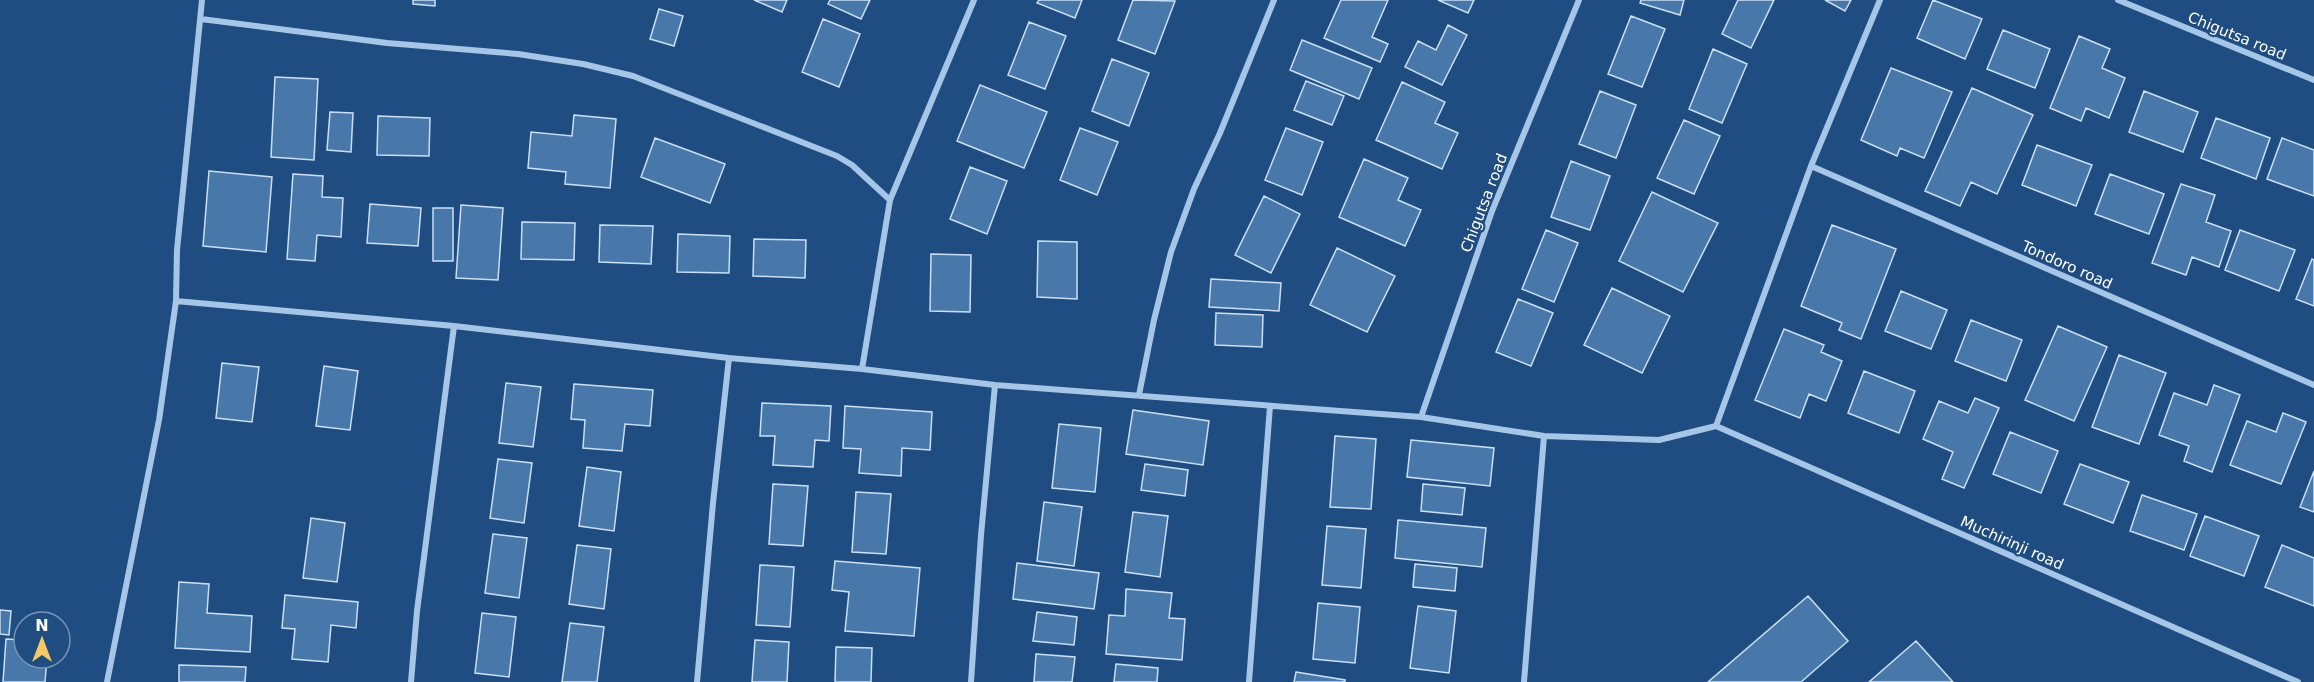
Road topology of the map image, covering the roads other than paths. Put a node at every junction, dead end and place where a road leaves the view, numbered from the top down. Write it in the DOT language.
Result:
graph roads {
  1 [pos="202,0"];
  2 [pos="974,0"];
  3 [pos="1274,0"];
  4 [pos="1579,0"];
  5 [pos="1880,0"];
  6 [pos="2118,0"];
  7 [pos="201,19"];
  8 [pos="2314,80"];
  9 [pos="1811,166"];
  10 [pos="890,200"];
  11 [pos="176,301"];
  12 [pos="454,326"];
  13 [pos="729,358"];
  14 [pos="862,369"];
  15 [pos="995,385"];
  16 [pos="2314,386"];
  17 [pos="1139,395"];
  18 [pos="1270,406"];
  19 [pos="1421,417"];
  20 [pos="1716,426"];
  21 [pos="1544,436"];
  22 [pos="107,682"];
  23 [pos="411,682"];
  24 [pos="697,682"];
  25 [pos="971,682"];
  26 [pos="1249,682"];
  27 [pos="1524,682"];
  28 [pos="2298,682"];
  1 -- 7 [label="street"];
  2 -- 10 [label="street"];
  3 -- 17 [label="street"];
  4 -- 19 [label="street, Chigutsa road"];
  5 -- 9 [label="street"];
  6 -- 8 [label="street, Chigutsa road"];
  7 -- 10 [label="street"];
  7 -- 11 [label="street"];
  9 -- 16 [label="street, Tondoro road"];
  9 -- 20 [label="street"];
  10 -- 14 [label="street"];
  11 -- 12 [label="street"];
  11 -- 22 [label="street"];
  12 -- 13 [label="street"];
  12 -- 23 [label="street"];
  13 -- 14 [label="street"];
  13 -- 24 [label="street"];
  14 -- 15 [label="street"];
  15 -- 17 [label="street"];
  15 -- 25 [label="street"];
  17 -- 18 [label="street"];
  18 -- 19 [label="street"];
  18 -- 26 [label="street"];
  19 -- 21 [label="street"];
  20 -- 21 [label="street"];
  20 -- 28 [label="street, Muchirinji road"];
  21 -- 27 [label="street"];
}
